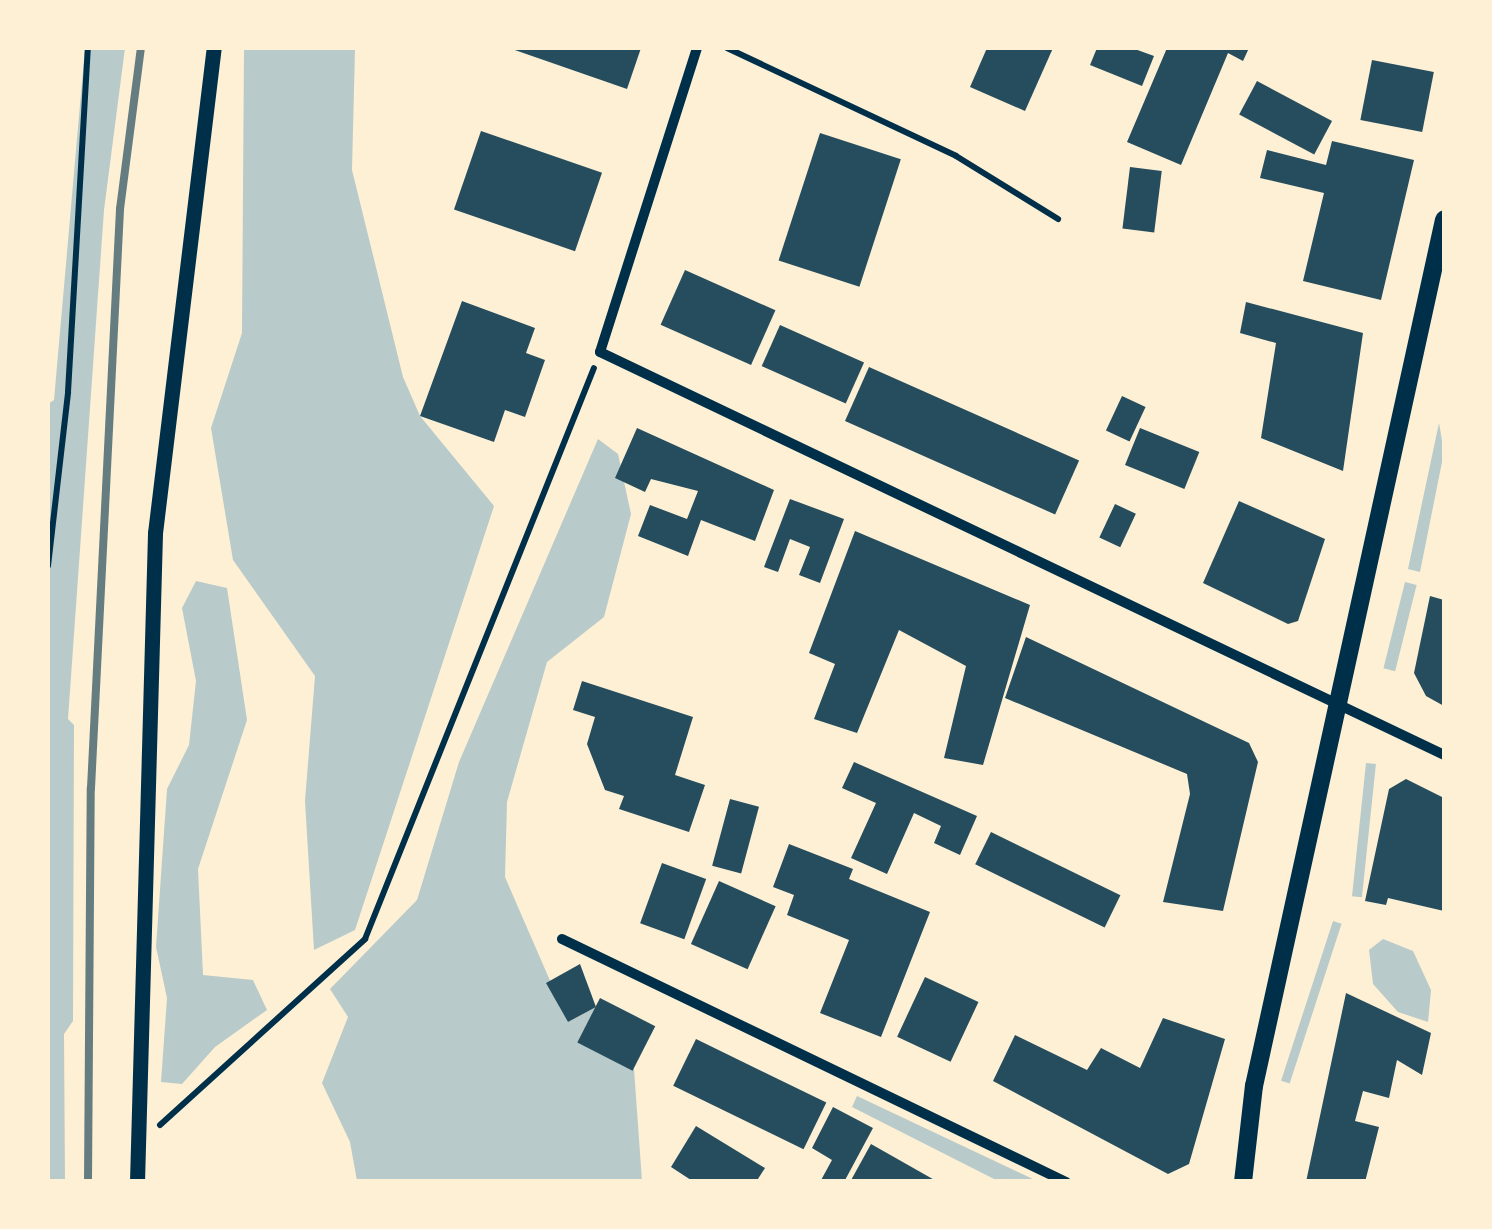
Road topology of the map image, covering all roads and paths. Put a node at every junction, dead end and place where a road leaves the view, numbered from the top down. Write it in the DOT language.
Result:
graph roads {
  1 [pos="88,48"];
  2 [pos="214,48"];
  3 [pos="697,48"];
  4 [pos="727,48"];
  5 [pos="1058,219"];
  6 [pos="1444,220"];
  7 [pos="600,352"];
  8 [pos="48,566"];
  9 [pos="1339,704"];
  10 [pos="1444,755"];
  11 [pos="562,939"];
  12 [pos="137,1146"];
  13 [pos="136,1182"];
  14 [pos="1066,1182"];
  15 [pos="1244,1182"];
  1 -- 8 [label="path"];
  2 -- 12 [label="street"];
  3 -- 7 [label="street"];
  4 -- 5 [label="lane"];
  6 -- 9 [label="main road"];
  7 -- 9 [label="street"];
  7 -- 12 [label="path"];
  9 -- 10 [label="street"];
  9 -- 15 [label="main road"];
  11 -- 14 [label="street"];
  12 -- 13 [label="street"];
}
